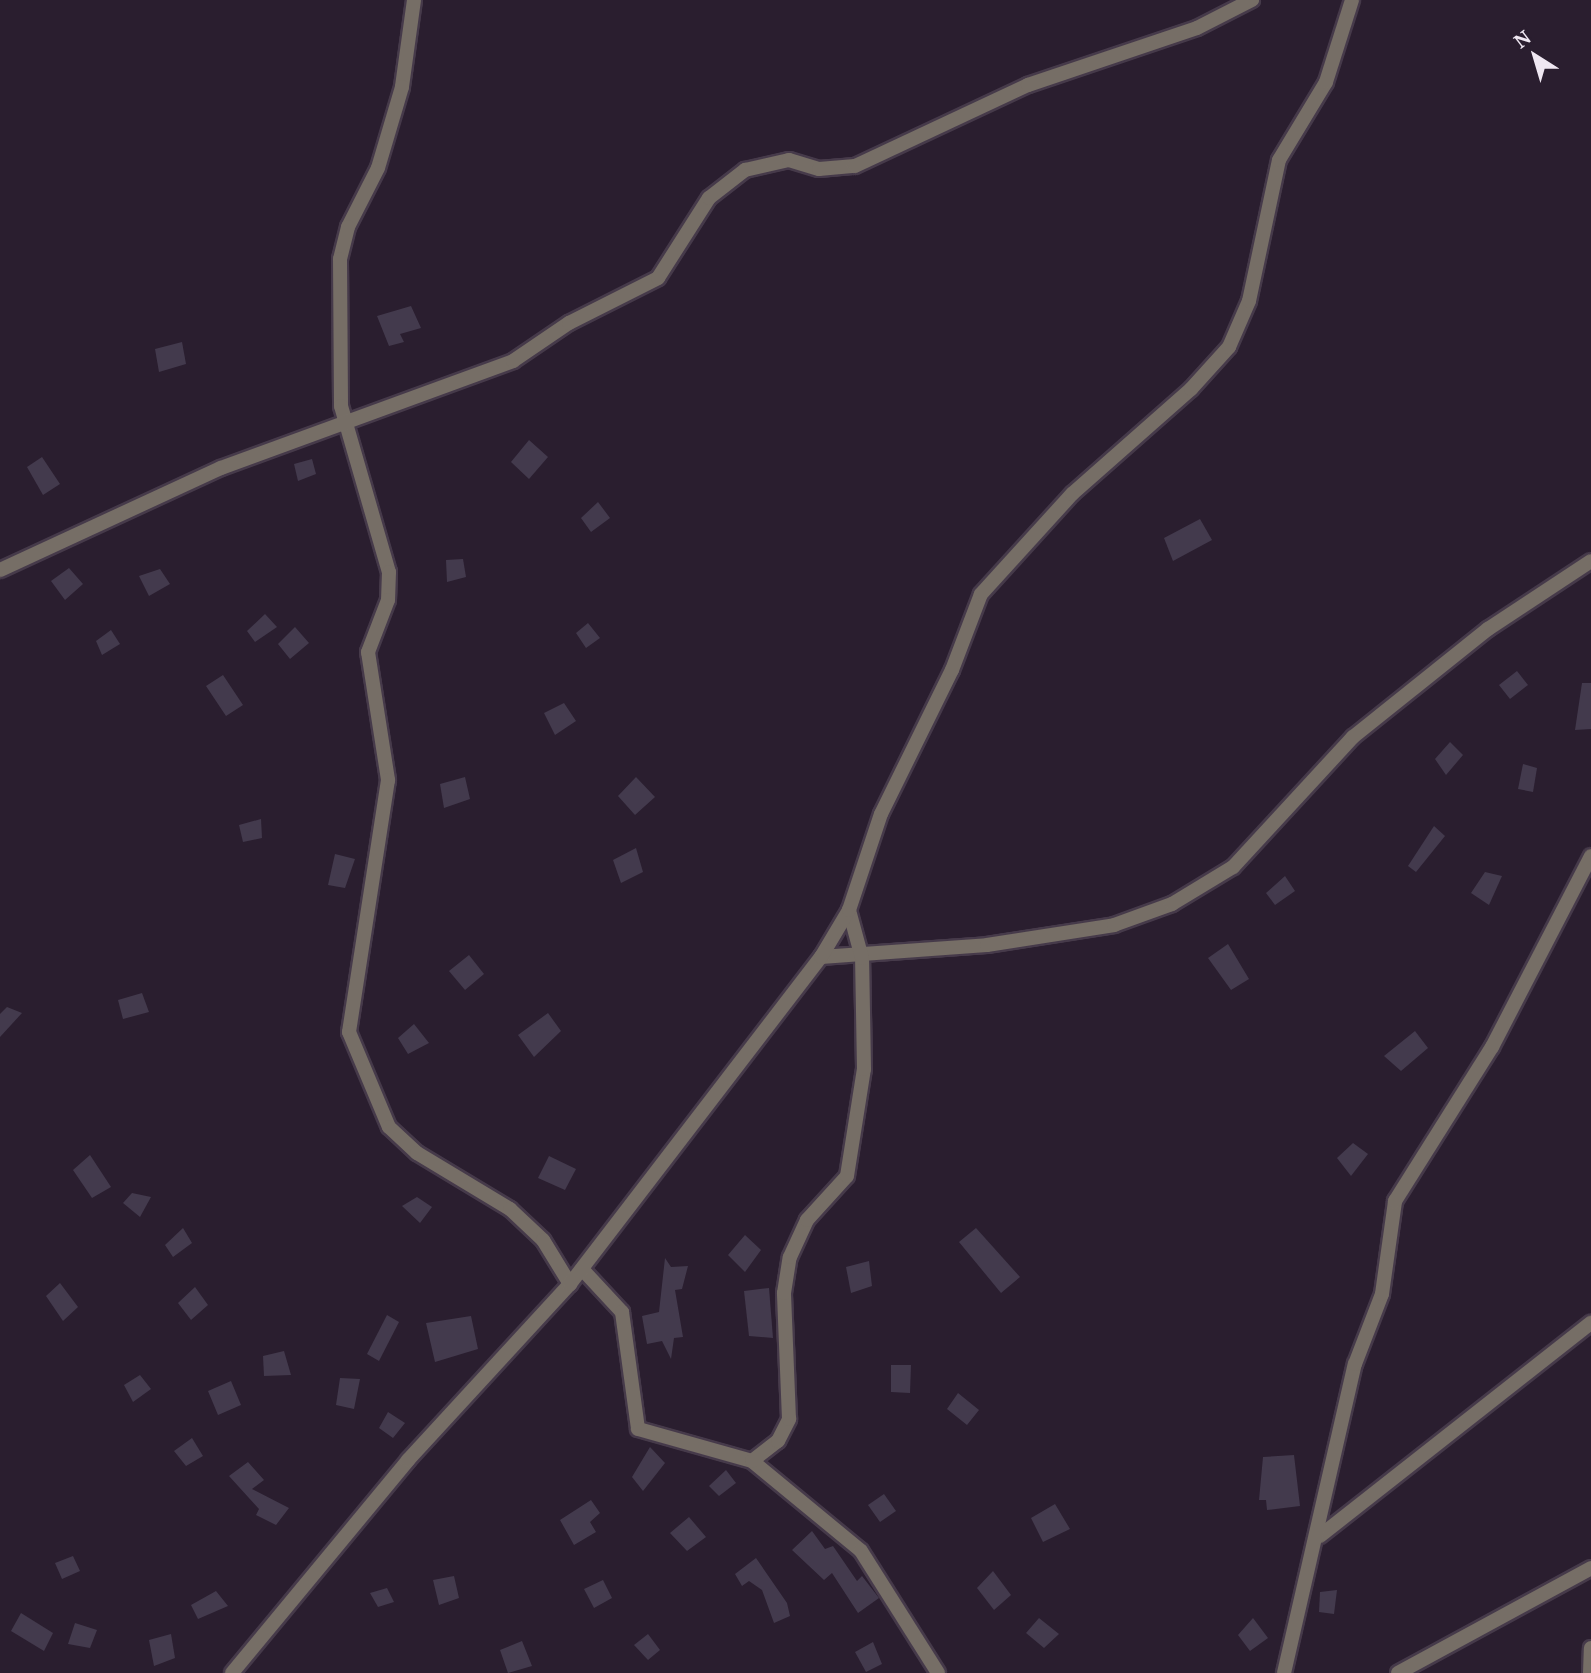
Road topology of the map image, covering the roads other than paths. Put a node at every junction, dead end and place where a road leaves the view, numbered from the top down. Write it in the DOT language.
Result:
graph roads {
  1 [pos="414,0"];
  2 [pos="1252,0"];
  3 [pos="1352,0"];
  4 [pos="345,422"];
  5 [pos="1591,561"];
  6 [pos="0,570"];
  7 [pos="1591,856"];
  8 [pos="849,910"];
  9 [pos="821,957"];
  10 [pos="862,958"];
  11 [pos="582,1269"];
  12 [pos="570,1284"];
  13 [pos="1591,1323"];
  14 [pos="752,1461"];
  15 [pos="1320,1536"];
  16 [pos="1591,1568"];
  17 [pos="1591,1648"];
  18 [pos="232,1673"];
  19 [pos="938,1673"];
  20 [pos="1284,1673"];
  21 [pos="1398,1673"];
  22 [pos="1590,1673"];
  1 -- 4 [label="street"];
  2 -- 4 [label="street"];
  3 -- 8 [label="street"];
  4 -- 6 [label="street"];
  4 -- 12 [label="street"];
  5 -- 10 [label="street"];
  7 -- 15 [label="street"];
  8 -- 9 [label="street"];
  8 -- 10 [label="street"];
  9 -- 10 [label="street"];
  9 -- 11 [label="street"];
  10 -- 14 [label="street"];
  11 -- 12 [label="street"];
  11 -- 14 [label="street"];
  12 -- 18 [label="street"];
  13 -- 15 [label="street"];
  14 -- 19 [label="street"];
  15 -- 20 [label="street"];
  16 -- 21 [label="street"];
  17 -- 22 [label="street"];
}
